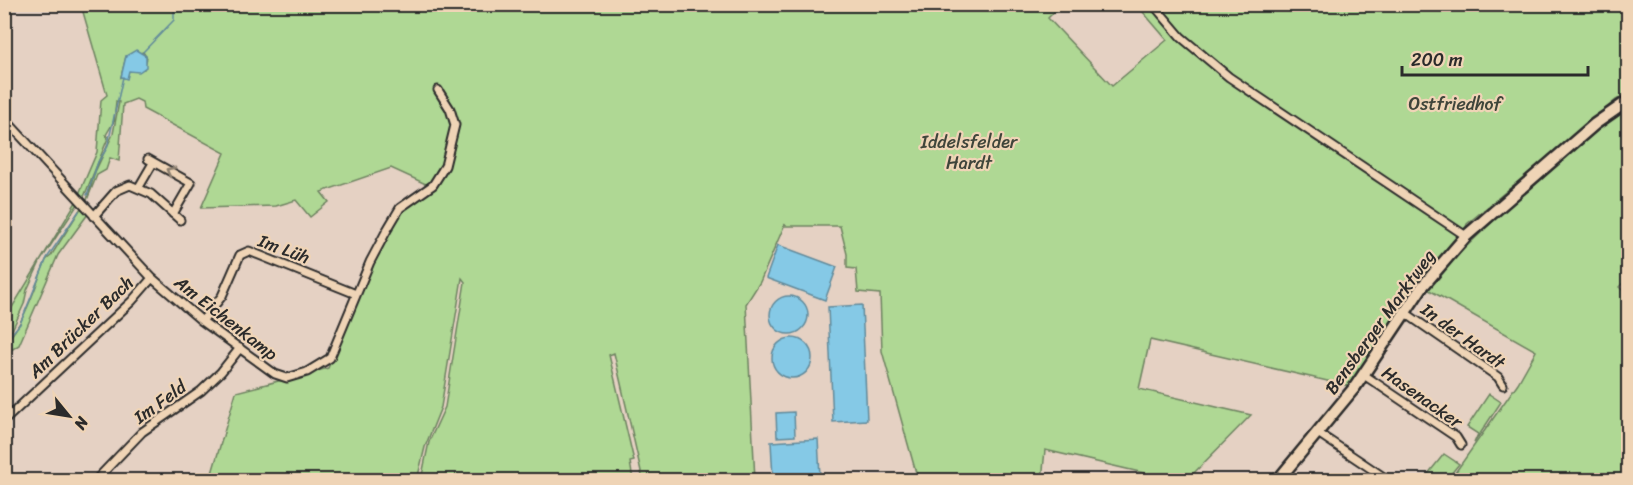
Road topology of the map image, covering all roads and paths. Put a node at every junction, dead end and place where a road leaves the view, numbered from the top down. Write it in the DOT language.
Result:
graph roads {
  1 [pos="1153,4"];
  2 [pos="438,90"];
  3 [pos="1629,101"];
  4 [pos="4,118"];
  5 [pos="140,187"];
  6 [pos="173,214"];
  7 [pos="94,216"];
  8 [pos="180,220"];
  9 [pos="1466,236"];
  10 [pos="152,278"];
  11 [pos="356,294"];
  12 [pos="1404,312"];
  13 [pos="202,321"];
  14 [pos="240,348"];
  15 [pos="1364,375"];
  16 [pos="1503,386"];
  17 [pos="4,421"];
  18 [pos="1318,433"];
  19 [pos="1461,445"];
  20 [pos="99,480"];
  21 [pos="1278,480"];
  22 [pos="1388,480"];
  1 -- 9 [label="street"];
  2 -- 11 [label="street, Am Eichenkamp"];
  3 -- 9 [label="street, Bensberger Marktweg"];
  4 -- 7 [label="street, Am Eichenkamp"];
  5 -- 6 [label="street"];
  6 -- 5 [label="street, one-way"];
  5 -- 7 [label="street"];
  6 -- 8 [label="street"];
  7 -- 10 [label="street, Am Eichenkamp"];
  9 -- 12 [label="street, Bensberger Marktweg"];
  10 -- 13 [label="street, Am Eichenkamp"];
  10 -- 17 [label="street, Am Brücker Bach"];
  11 -- 13 [label="street, Im Lüh"];
  11 -- 14 [label="street, Am Eichenkamp"];
  12 -- 15 [label="street, Bensberger Marktweg"];
  12 -- 16 [label="street, In der Hardt"];
  13 -- 14 [label="street, Am Eichenkamp"];
  14 -- 20 [label="street, Im Feld"];
  15 -- 18 [label="street, Bensberger Marktweg"];
  15 -- 19 [label="street, Hasenacker"];
  18 -- 21 [label="street, Bensberger Marktweg"];
  18 -- 22 [label="street"];
}
